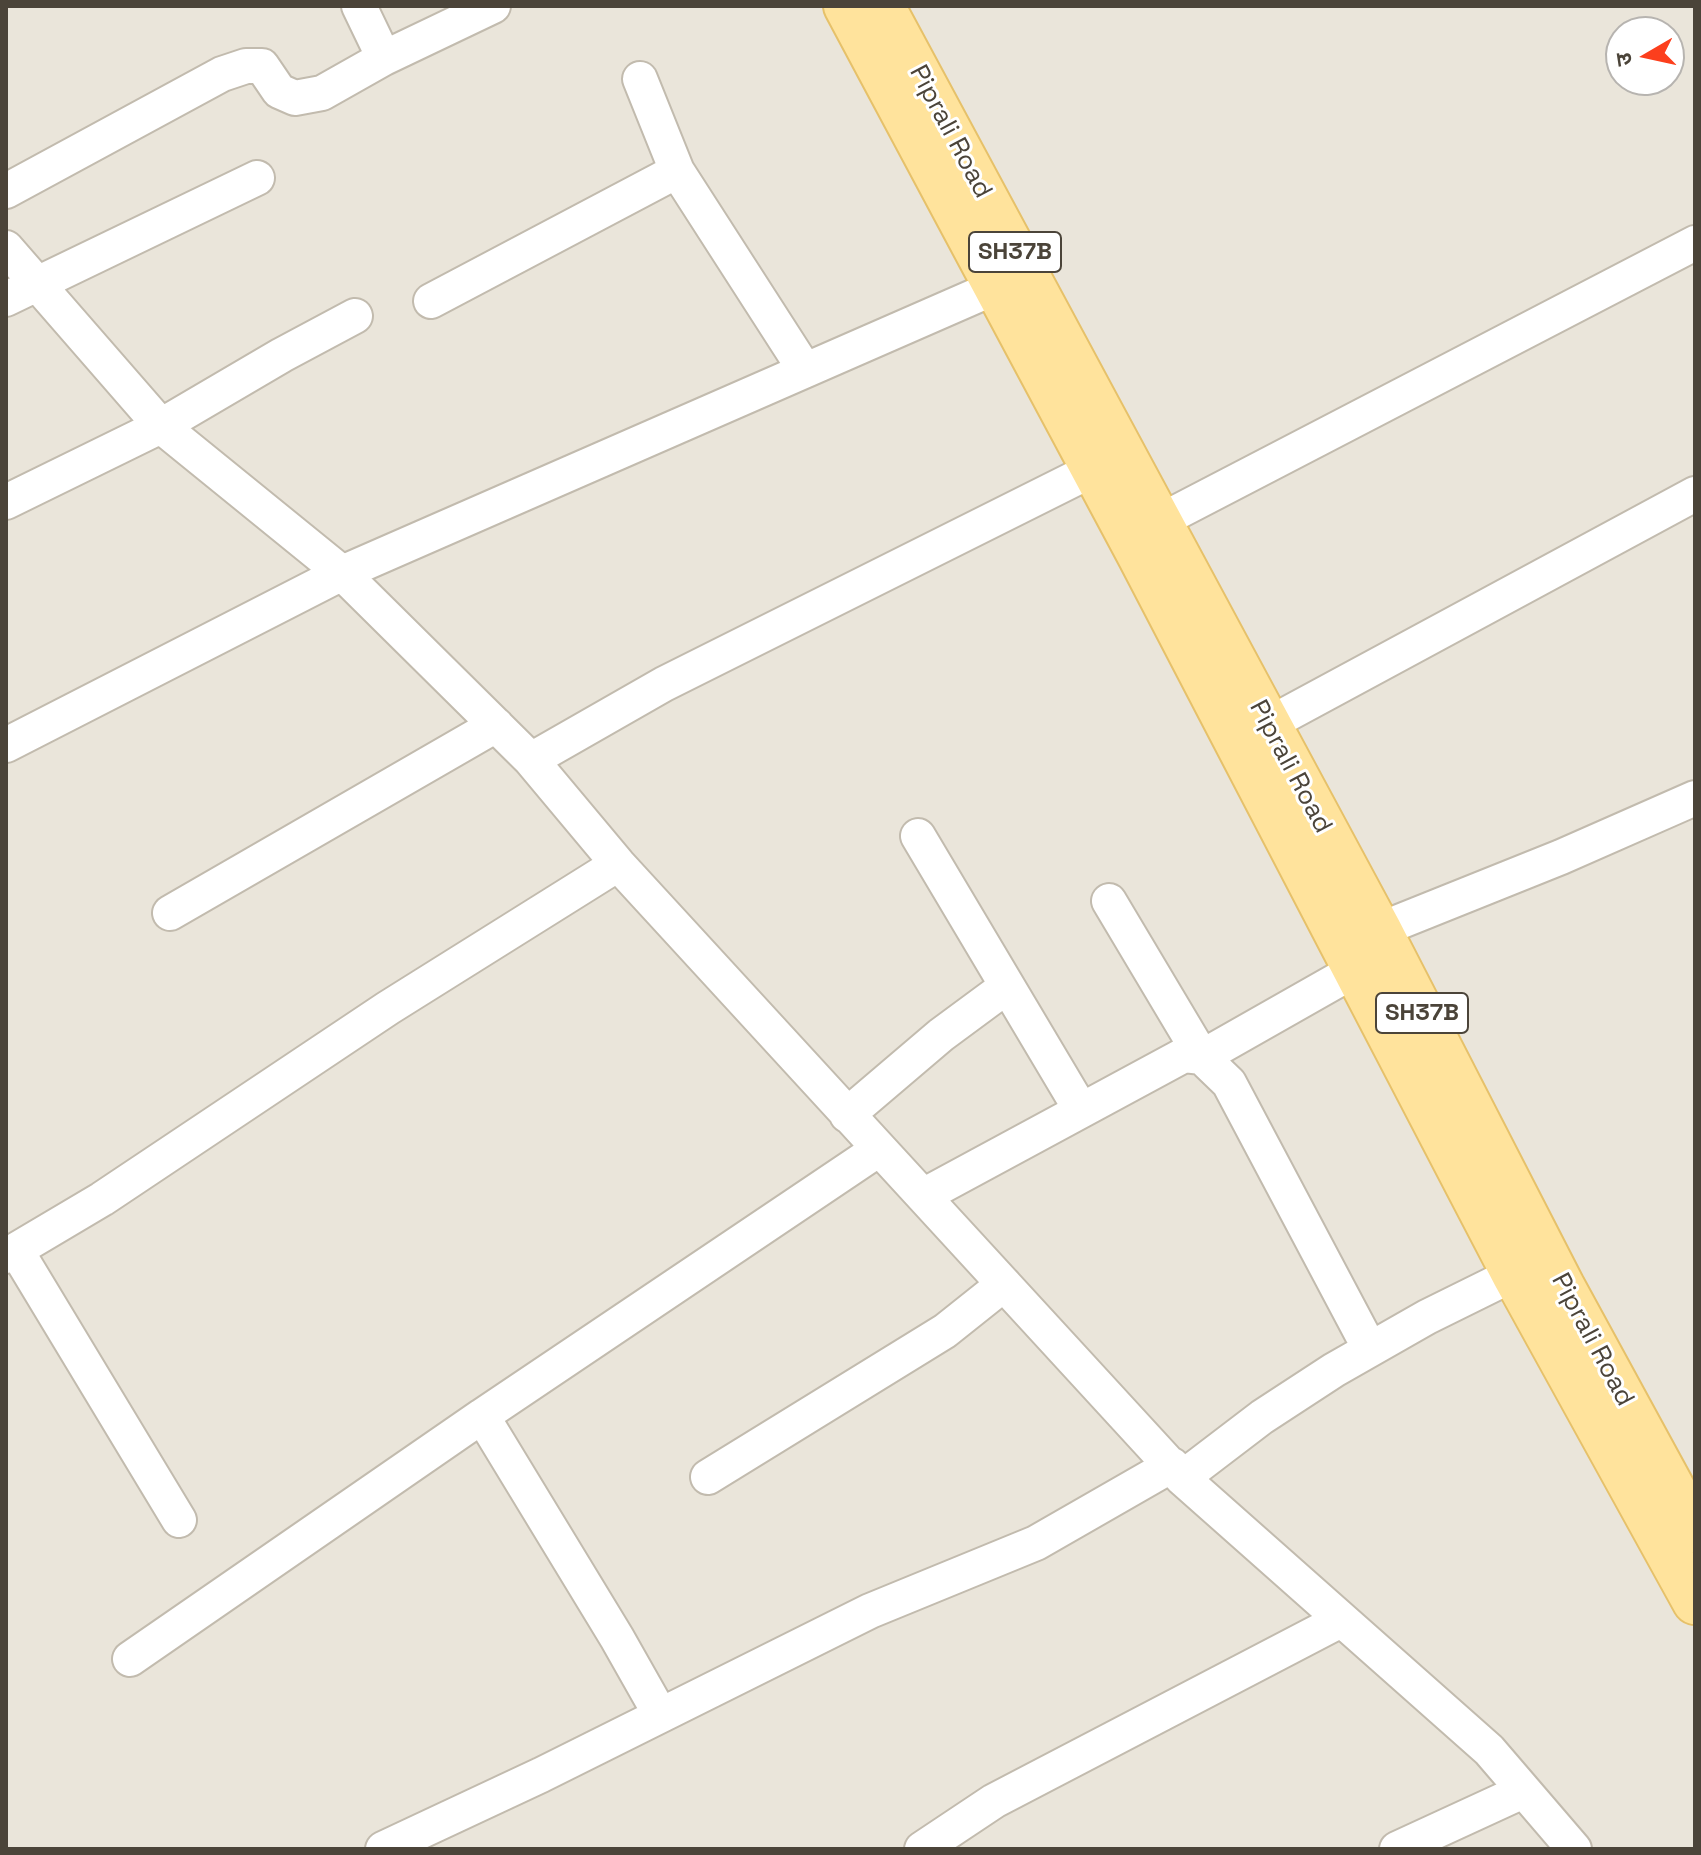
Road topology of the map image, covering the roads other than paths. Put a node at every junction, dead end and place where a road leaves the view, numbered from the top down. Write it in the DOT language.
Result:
graph roads {
  1 [pos="359,6"];
  2 [pos="493,6"];
  3 [pos="846,6"];
  4 [pos="882,6"];
  5 [pos="384,58"];
  6 [pos="640,79"];
  7 [pos="677,171"];
  8 [pos="257,178"];
  9 [pos="6,191"];
  10 [pos="1695,243"];
  11 [pos="6,248"];
  12 [pos="36,282"];
  13 [pos="996,287"];
  14 [pos="6,299"];
  15 [pos="431,301"];
  16 [pos="355,316"];
  17 [pos="805,370"];
  18 [pos="161,426"];
  19 [pos="1092,470"];
  20 [pos="1695,494"];
  21 [pos="6,502"];
  22 [pos="1160,521"];
  23 [pos="342,573"];
  24 [pos="496,725"];
  25 [pos="1267,725"];
  26 [pos="6,745"];
  27 [pos="531,760"];
  28 [pos="1695,798"];
  29 [pos="918,836"];
  30 [pos="618,864"];
  31 [pos="1109,901"];
  32 [pos="170,913"];
  33 [pos="1379,930"];
  34 [pos="1357,969"];
  35 [pos="1006,987"];
  36 [pos="1202,1057"];
  37 [pos="1081,1110"];
  38 [pos="847,1115"];
  39 [pos="879,1149"];
  40 [pos="923,1196"];
  41 [pos="11,1253"];
  42 [pos="1514,1274"];
  43 [pos="1004,1284"];
  44 [pos="1370,1349"];
  45 [pos="482,1416"];
  46 [pos="1177,1471"];
  47 [pos="708,1477"];
  48 [pos="179,1520"];
  49 [pos="1695,1530"];
  50 [pos="1695,1602"];
  51 [pos="1341,1620"];
  52 [pos="130,1659"];
  53 [pos="660,1714"];
  54 [pos="1523,1791"];
  55 [pos="383,1849"];
  56 [pos="922,1849"];
  57 [pos="1397,1849"];
  58 [pos="1574,1849"];
  1 -- 5 [label="street"];
  2 -- 5 [label="street"];
  3 -- 13 [label="main road"];
  4 -- 22 [label="main road, Piprali Road / SH37B"];
  5 -- 9 [label="street"];
  6 -- 7 [label="street"];
  7 -- 15 [label="street"];
  7 -- 17 [label="street"];
  8 -- 12 [label="street"];
  10 -- 22 [label="street"];
  11 -- 12 [label="street"];
  12 -- 14 [label="street"];
  12 -- 18 [label="street"];
  13 -- 17 [label="street"];
  13 -- 19 [label="main road"];
  16 -- 18 [label="street"];
  17 -- 23 [label="street"];
  18 -- 21 [label="street"];
  18 -- 23 [label="street"];
  19 -- 27 [label="street"];
  19 -- 34 [label="main road"];
  20 -- 25 [label="street"];
  22 -- 25 [label="main road, Piprali Road / SH37B"];
  23 -- 24 [label="street"];
  23 -- 26 [label="street"];
  24 -- 27 [label="street"];
  24 -- 32 [label="street"];
  25 -- 33 [label="main road, Piprali Road / SH37B"];
  27 -- 30 [label="street"];
  28 -- 33 [label="street"];
  29 -- 35 [label="street"];
  30 -- 38 [label="street"];
  30 -- 41 [label="street"];
  31 -- 36 [label="street"];
  33 -- 34 [label="street"];
  33 -- 49 [label="main road, Piprali Road / SH37B"];
  34 -- 36 [label="street"];
  34 -- 42 [label="main road"];
  35 -- 37 [label="street"];
  35 -- 38 [label="street"];
  36 -- 37 [label="street"];
  36 -- 44 [label="street"];
  37 -- 40 [label="street"];
  38 -- 39 [label="street"];
  39 -- 40 [label="street"];
  39 -- 45 [label="street"];
  40 -- 43 [label="street"];
  41 -- 48 [label="street"];
  42 -- 44 [label="street"];
  42 -- 50 [label="main road"];
  43 -- 46 [label="street"];
  43 -- 47 [label="street"];
  44 -- 46 [label="street"];
  45 -- 52 [label="street"];
  45 -- 53 [label="street"];
  46 -- 51 [label="street"];
  46 -- 53 [label="street"];
  51 -- 54 [label="street"];
  51 -- 56 [label="street"];
  53 -- 55 [label="street"];
  54 -- 57 [label="street"];
  54 -- 58 [label="street"];
}
